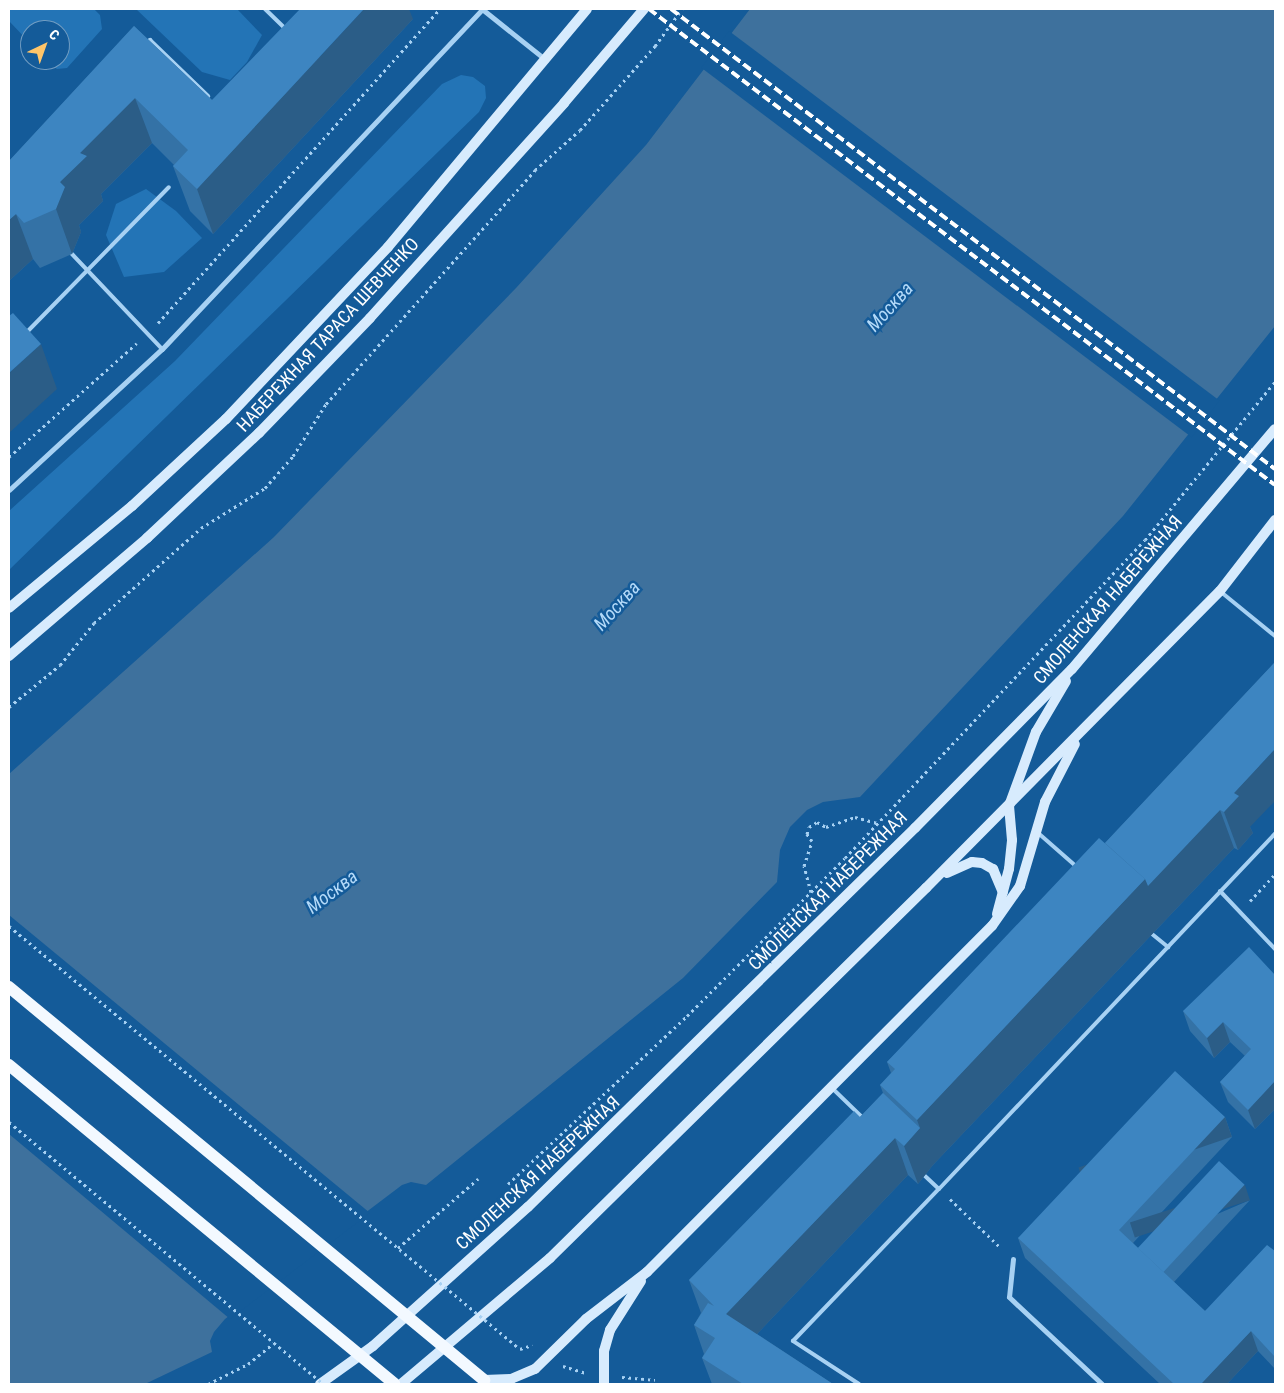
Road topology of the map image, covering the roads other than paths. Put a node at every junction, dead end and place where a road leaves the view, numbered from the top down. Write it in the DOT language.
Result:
graph roads {
  1 [pos="265,9"];
  2 [pos="482,9"];
  3 [pos="587,9"];
  4 [pos="644,9"];
  5 [pos="289,32"];
  6 [pos="143,46"];
  7 [pos="546,60"];
  8 [pos="214,102"];
  9 [pos="169,187"];
  10 [pos="72,254"];
  11 [pos="88,270"];
  12 [pos="23,336"];
  13 [pos="162,349"];
  14 [pos="1275,430"];
  15 [pos="9,490"];
  16 [pos="1275,520"];
  17 [pos="1220,591"];
  18 [pos="9,608"];
  19 [pos="1275,636"];
  20 [pos="9,656"];
  21 [pos="1072,669"];
  22 [pos="1085,730"];
  23 [pos="1009,806"];
  24 [pos="1037,832"];
  25 [pos="1275,834"];
  26 [pos="1082,871"];
  27 [pos="933,881"];
  28 [pos="1220,891"];
  29 [pos="1003,895"];
  30 [pos="992,926"];
  31 [pos="1152,934"];
  32 [pos="1168,947"];
  33 [pos="1275,949"];
  34 [pos="9,986"];
  35 [pos="9,1066"];
  36 [pos="833,1089"];
  37 [pos="866,1120"];
  38 [pos="925,1176"];
  39 [pos="939,1189"];
  40 [pos="1013,1259"];
  41 [pos="647,1272"];
  42 [pos="484,1380"];
  43 [pos="320,1384"];
  44 [pos="394,1384"];
  45 [pos="401,1384"];
  46 [pos="604,1384"];
  47 [pos="859,1384"];
  48 [pos="1102,1384"];
  1 -- 5 [label="lane"];
  2 -- 7 [label="street"];
  2 -- 13 [label="street"];
  3 -- 7 [label="main road, НАБЕРЕЖНАЯ ТАРАСА ШЕВЧЕНКО"];
  4 -- 20 [label="main road, НАБЕРЕЖНАЯ ТАРАСА ШЕВЧЕНКО"];
  6 -- 8 [label="lane"];
  7 -- 18 [label="main road, НАБЕРЕЖНАЯ ТАРАСА ШЕВЧЕНКО"];
  9 -- 11 [label="lane"];
  10 -- 11 [label="lane"];
  11 -- 12 [label="lane"];
  11 -- 13 [label="lane"];
  13 -- 15 [label="street"];
  14 -- 21 [label="main road, СМОЛЕНСКАЯ НАБЕРЕЖНАЯ"];
  16 -- 17 [label="main road"];
  17 -- 19 [label="lane"];
  17 -- 22 [label="main road"];
  21 -- 23 [label="main road"];
  21 -- 43 [label="main road, СМОЛЕНСКАЯ НАБЕРЕЖНАЯ"];
  22 -- 23 [label="main road"];
  22 -- 24 [label="main road"];
  23 -- 27 [label="main road"];
  23 -- 29 [label="main road"];
  24 -- 26 [label="lane"];
  24 -- 30 [label="main road"];
  25 -- 28 [label="lane"];
  27 -- 29 [label="main road"];
  27 -- 45 [label="main road"];
  28 -- 32 [label="lane"];
  28 -- 33 [label="lane"];
  29 -- 30 [label="main road"];
  30 -- 36 [label="main road"];
  31 -- 32 [label="lane"];
  32 -- 39 [label="lane"];
  34 -- 42 [label="main road, bridge"];
  35 -- 44 [label="main road, bridge"];
  36 -- 37 [label="lane"];
  36 -- 41 [label="main road"];
  38 -- 39 [label="lane"];
  39 -- 47 [label="lane"];
  40 -- 48 [label="street"];
  41 -- 42 [label="main road"];
  41 -- 46 [label="main road"];
}
